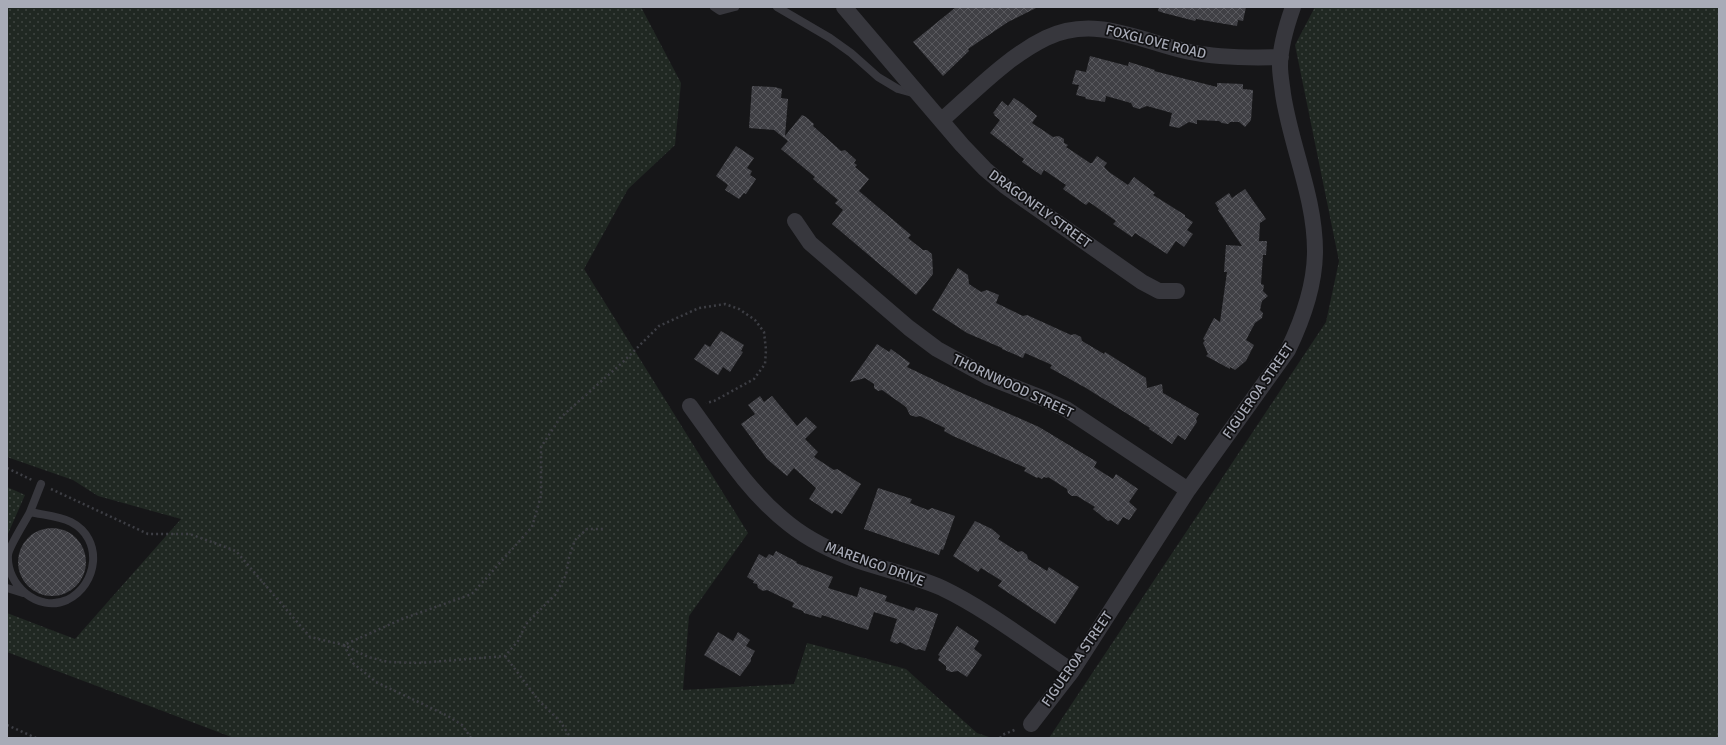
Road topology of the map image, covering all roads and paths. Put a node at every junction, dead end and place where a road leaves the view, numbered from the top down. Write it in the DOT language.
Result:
graph roads {
  1 [pos="714,7"];
  2 [pos="735,7"];
  3 [pos="777,7"];
  4 [pos="844,7"];
  5 [pos="1292,7"];
  6 [pos="1280,57"];
  7 [pos="921,96"];
  8 [pos="942,120"];
  9 [pos="795,221"];
  10 [pos="1177,291"];
  11 [pos="690,406"];
  12 [pos="7,468"];
  13 [pos="41,484"];
  14 [pos="1188,490"];
  15 [pos="30,512"];
  16 [pos="604,529"];
  17 [pos="7,588"];
  18 [pos="24,594"];
  19 [pos="344,645"];
  20 [pos="505,656"];
  21 [pos="1072,671"];
  22 [pos="1031,724"];
  23 [pos="7,725"];
  24 [pos="36,738"];
  25 [pos="471,738"];
  26 [pos="571,738"];
  27 [pos="1000,738"];
  1 -- 2 [label="lane"];
  3 -- 7 [label="lane"];
  4 -- 7 [label="street, DRAGONFLY STREET"];
  5 -- 6 [label="street, FIGUEROA STREET"];
  6 -- 8 [label="street, FOXGLOVE ROAD"];
  6 -- 14 [label="street, FIGUEROA STREET"];
  7 -- 8 [label="street, DRAGONFLY STREET"];
  8 -- 10 [label="street, DRAGONFLY STREET"];
  9 -- 14 [label="street, THORNWOOD STREET"];
  11 -- 19 [label="path"];
  11 -- 21 [label="street, MARENGO DRIVE"];
  12 -- 13 [label="path"];
  13 -- 15 [label="lane"];
  13 -- 19 [label="path"];
  14 -- 21 [label="street, FIGUEROA STREET"];
  15 -- 18 [label="lane"];
  15 -- 18 [label="lane"];
  16 -- 20 [label="path"];
  17 -- 18 [label="lane"];
  19 -- 20 [label="path"];
  19 -- 25 [label="path"];
  20 -- 26 [label="path"];
  21 -- 22 [label="street, FIGUEROA STREET"];
  22 -- 27 [label="path"];
  23 -- 24 [label="path"];
}
